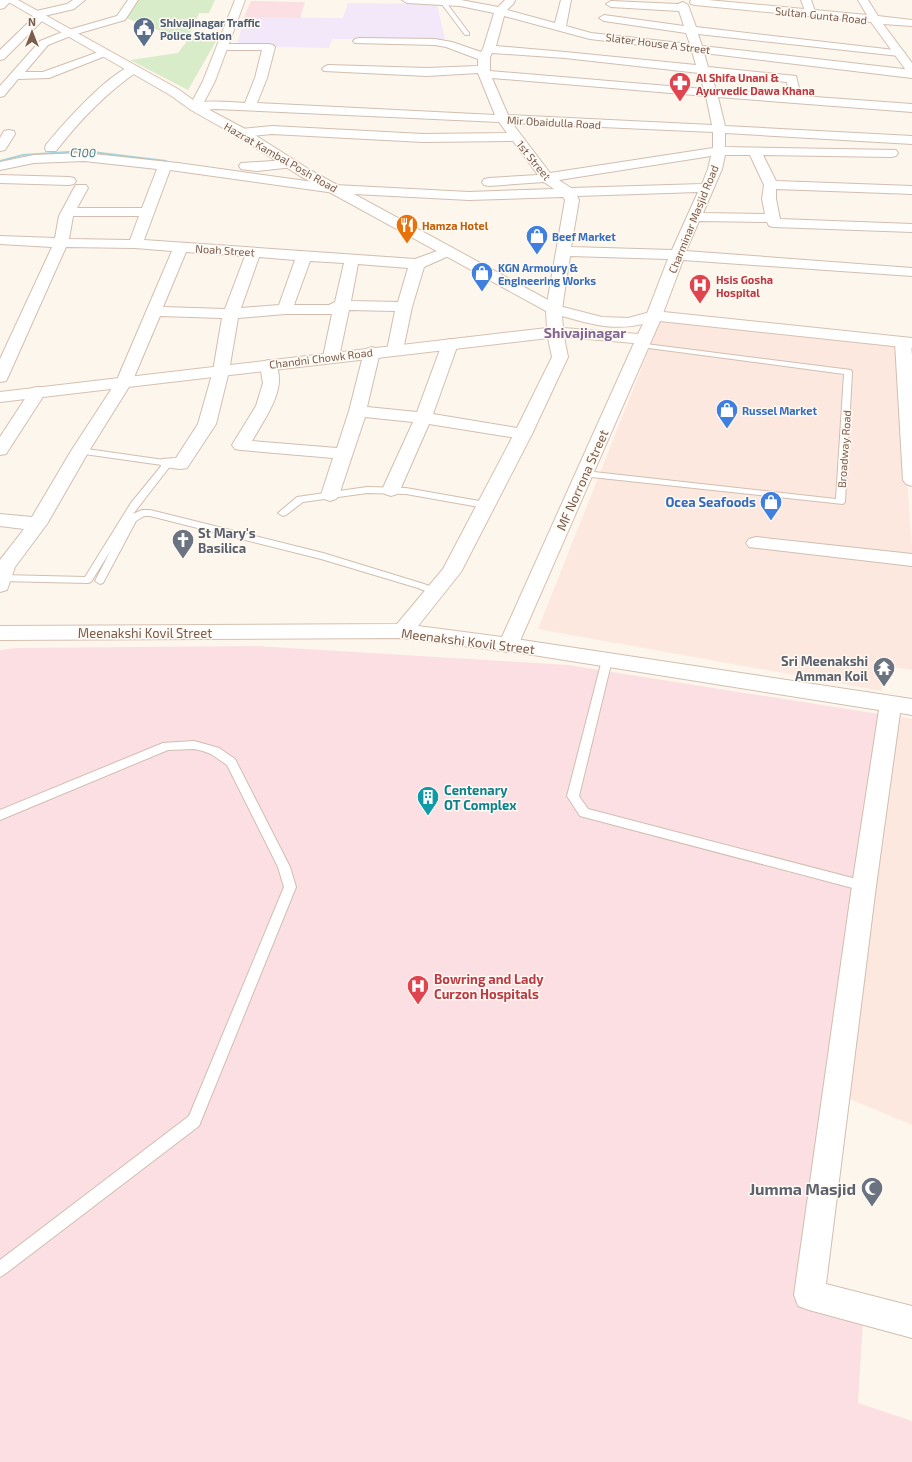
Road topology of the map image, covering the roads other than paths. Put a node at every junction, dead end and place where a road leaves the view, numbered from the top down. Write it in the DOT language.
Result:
graph roads {
  1 [pos="9,0"];
  2 [pos="80,0"];
  3 [pos="133,0"];
  4 [pos="240,0"];
  5 [pos="408,0"];
  6 [pos="512,0"];
  7 [pos="566,0"];
  8 [pos="806,0"];
  9 [pos="863,0"];
  10 [pos="443,2"];
  11 [pos="461,2"];
  12 [pos="685,3"];
  13 [pos="611,4"];
  14 [pos="0,6"];
  15 [pos="500,11"];
  16 [pos="810,14"];
  17 [pos="38,16"];
  18 [pos="604,18"];
  19 [pos="876,20"];
  20 [pos="912,23"];
  21 [pos="560,27"];
  22 [pos="691,30"];
  23 [pos="69,33"];
  24 [pos="467,34"];
  25 [pos="359,41"];
  26 [pos="223,47"];
  27 [pos="697,48"];
  28 [pos="104,53"];
  29 [pos="899,53"];
  30 [pos="565,55"];
  31 [pos="0,57"];
  32 [pos="789,59"];
  33 [pos="485,62"];
  34 [pos="134,69"];
  35 [pos="328,69"];
  36 [pos="704,70"];
  37 [pos="912,72"];
  38 [pos="15,76"];
  39 [pos="556,79"];
  40 [pos="792,79"];
  41 [pos="209,81"];
  42 [pos="174,92"];
  43 [pos="0,93"];
  44 [pos="712,93"];
  45 [pos="796,99"];
  46 [pos="195,107"];
  47 [pos="249,107"];
  48 [pos="912,108"];
  49 [pos="503,119"];
  50 [pos="719,129"];
  51 [pos="242,133"];
  52 [pos="10,134"];
  53 [pos="517,138"];
  54 [pos="912,140"];
  55 [pos="0,147"];
  56 [pos="52,148"];
  57 [pos="719,151"];
  58 [pos="754,151"];
  59 [pos="904,154"];
  60 [pos="0,155"];
  61 [pos="288,164"];
  62 [pos="0,166"];
  63 [pos="165,166"];
  64 [pos="305,173"];
  65 [pos="546,178"];
  66 [pos="0,179"];
  67 [pos="441,182"];
  68 [pos="478,182"];
  69 [pos="770,185"];
  70 [pos="707,188"];
  71 [pos="335,189"];
  72 [pos="912,190"];
  73 [pos="568,193"];
  74 [pos="69,212"];
  75 [pos="147,212"];
  76 [pos="694,217"];
  77 [pos="773,218"];
  78 [pos="909,228"];
  79 [pos="0,240"];
  80 [pos="61,243"];
  81 [pos="912,243"];
  82 [pos="135,244"];
  83 [pos="182,247"];
  84 [pos="563,251"];
  85 [pos="254,252"];
  86 [pos="448,252"];
  87 [pos="677,255"];
  88 [pos="304,256"];
  89 [pos="352,259"];
  90 [pos="417,264"];
  91 [pos="912,272"];
  92 [pos="342,305"];
  93 [pos="404,307"];
  94 [pos="285,309"];
  95 [pos="554,309"];
  96 [pos="154,311"];
  97 [pos="231,314"];
  98 [pos="654,316"];
  99 [pos="556,332"];
  100 [pos="642,342"];
  101 [pos="908,343"];
  102 [pos="450,344"];
  103 [pos="395,350"];
  104 [pos="372,352"];
  105 [pos="330,357"];
  106 [pos="268,365"];
  107 [pos="221,371"];
  108 [pos="0,377"];
  109 [pos="124,382"];
  110 [pos="38,392"];
  111 [pos="0,397"];
  112 [pos="358,412"];
  113 [pos="423,418"];
  114 [pos="523,434"];
  115 [pos="0,450"];
  116 [pos="80,451"];
  117 [pos="344,454"];
  118 [pos="168,462"];
  119 [pos="585,474"];
  120 [pos="912,480"];
  121 [pos="391,490"];
  122 [pos="330,494"];
  123 [pos="485,506"];
  124 [pos="283,513"];
  125 [pos="0,520"];
  126 [pos="38,524"];
  127 [pos="756,543"];
  128 [pos="912,560"];
  129 [pos="2,574"];
  130 [pos="100,580"];
  131 [pos="435,592"];
  132 [pos="404,631"];
  133 [pos="10,633"];
  134 [pos="0,639"];
  135 [pos="510,645"];
  136 [pos="607,660"];
  137 [pos="901,706"];
  138 [pos="0,815"];
  139 [pos="864,886"];
  140 [pos="0,1269"];
  141 [pos="912,1322"];
  1 -- 14 [label="street"];
  1 -- 17 [label="street, Hazrat Kambal Posh Road"];
  2 -- 17 [label="street"];
  3 -- 23 [label="street"];
  4 -- 26 [label="street"];
  5 -- 10 [label="street, Slater House A Street"];
  6 -- 15 [label="street"];
  7 -- 21 [label="street"];
  8 -- 16 [label="street"];
  9 -- 19 [label="street"];
  10 -- 11 [label="street, Slater House A Street"];
  10 -- 24 [label="lane"];
  11 -- 15 [label="street, Slater House A Street"];
  12 -- 13 [label="street, Sultan Gunta Road"];
  12 -- 16 [label="street, Sultan Gunta Road"];
  12 -- 22 [label="street, Charminar Masjid Road"];
  15 -- 21 [label="street, Slater House A Street"];
  15 -- 33 [label="street"];
  16 -- 19 [label="street, Sultan Gunta Road"];
  17 -- 23 [label="street, Hazrat Kambal Posh Road"];
  17 -- 31 [label="street"];
  18 -- 22 [label="street"];
  19 -- 20 [label="street, Sultan Gunta Road"];
  19 -- 29 [label="street"];
  21 -- 27 [label="street, Slater House A Street"];
  22 -- 27 [label="street, Charminar Masjid Road"];
  22 -- 29 [label="street"];
  23 -- 28 [label="street, Hazrat Kambal Posh Road"];
  23 -- 38 [label="street"];
  25 -- 33 [label="street"];
  26 -- 41 [label="street"];
  26 -- 47 [label="street"];
  27 -- 32 [label="street, Slater House A Street"];
  27 -- 36 [label="street, Charminar Masjid Road"];
  28 -- 34 [label="street, Hazrat Kambal Posh Road"];
  28 -- 38 [label="street"];
  29 -- 37 [label="street"];
  30 -- 33 [label="street"];
  30 -- 36 [label="street"];
  30 -- 39 [label="street"];
  32 -- 37 [label="street, Slater House A Street"];
  32 -- 40 [label="street"];
  33 -- 35 [label="street"];
  33 -- 39 [label="street"];
  33 -- 49 [label="street, 1st Street"];
  34 -- 42 [label="street, Hazrat Kambal Posh Road"];
  34 -- 56 [label="street"];
  36 -- 40 [label="street"];
  36 -- 44 [label="street, Charminar Masjid Road"];
  38 -- 43 [label="street"];
  39 -- 44 [label="street"];
  40 -- 45 [label="street"];
  41 -- 42 [label="street"];
  41 -- 46 [label="street"];
  42 -- 46 [label="street, Hazrat Kambal Posh Road"];
  44 -- 45 [label="street"];
  44 -- 50 [label="street, Charminar Masjid Road"];
  45 -- 48 [label="street"];
  46 -- 47 [label="street, Mir Obaidulla Road"];
  46 -- 51 [label="street, Hazrat Kambal Posh Road"];
  47 -- 49 [label="street, Mir Obaidulla Road"];
  49 -- 50 [label="street, Mir Obaidulla Road"];
  49 -- 53 [label="street, 1st Street"];
  50 -- 54 [label="street, Mir Obaidulla Road"];
  50 -- 57 [label="street, Charminar Masjid Road"];
  51 -- 53 [label="street"];
  51 -- 61 [label="street, Hazrat Kambal Posh Road"];
  52 -- 55 [label="street"];
  53 -- 65 [label="street, 1st Street"];
  56 -- 60 [label="street"];
  56 -- 61 [label="street"];
  57 -- 58 [label="street"];
  57 -- 65 [label="street"];
  57 -- 70 [label="street, Charminar Masjid Road"];
  58 -- 59 [label="street"];
  58 -- 69 [label="street"];
  61 -- 64 [label="street, Hazrat Kambal Posh Road"];
  62 -- 63 [label="street"];
  63 -- 71 [label="street"];
  63 -- 75 [label="street"];
  64 -- 67 [label="street"];
  64 -- 71 [label="street, Hazrat Kambal Posh Road"];
  65 -- 68 [label="street"];
  65 -- 73 [label="street, 1st Street"];
  66 -- 74 [label="street"];
  69 -- 72 [label="street"];
  69 -- 77 [label="street"];
  70 -- 73 [label="street"];
  70 -- 76 [label="street, Charminar Masjid Road"];
  71 -- 73 [label="street"];
  71 -- 86 [label="street, Hazrat Kambal Posh Road"];
  73 -- 84 [label="street"];
  74 -- 75 [label="street"];
  74 -- 80 [label="street"];
  75 -- 82 [label="street"];
  76 -- 77 [label="street"];
  76 -- 87 [label="street, Charminar Masjid Road"];
  77 -- 78 [label="street"];
  78 -- 81 [label="street"];
  79 -- 80 [label="street, Noah Street"];
  80 -- 82 [label="street, Noah Street"];
  80 -- 108 [label="street"];
  82 -- 83 [label="street, Noah Street"];
  83 -- 85 [label="street, Noah Street"];
  83 -- 96 [label="street"];
  84 -- 87 [label="street"];
  84 -- 95 [label="street"];
  85 -- 88 [label="street, Noah Street"];
  85 -- 97 [label="street"];
  86 -- 90 [label="street, Noah Street"];
  86 -- 95 [label="street, Hazrat Kambal Posh Road"];
  87 -- 91 [label="street"];
  87 -- 98 [label="street, Charminar Masjid Road"];
  88 -- 89 [label="street, Noah Street"];
  88 -- 94 [label="street"];
  89 -- 90 [label="street, Noah Street"];
  89 -- 92 [label="street"];
  90 -- 93 [label="street"];
  92 -- 93 [label="street"];
  92 -- 94 [label="street"];
  92 -- 105 [label="street"];
  93 -- 103 [label="street"];
  94 -- 97 [label="street"];
  95 -- 98 [label="street, Hazrat Kambal Posh Road"];
  95 -- 99 [label="street"];
  96 -- 97 [label="street"];
  96 -- 109 [label="street"];
  97 -- 107 [label="street"];
  98 -- 100 [label="street, MF Norrona Street"];
  98 -- 101 [label="street"];
  99 -- 100 [label="street, Chandni Chowk Road"];
  99 -- 102 [label="street, Chandni Chowk Road"];
  99 -- 114 [label="street"];
  100 -- 119 [label="street, MF Norrona Street"];
  100 -- 119 [label="lane, Broadway Road"];
  101 -- 120 [label="street"];
  102 -- 103 [label="street, Chandni Chowk Road"];
  102 -- 113 [label="street"];
  103 -- 104 [label="street, Chandni Chowk Road"];
  104 -- 105 [label="street, Chandni Chowk Road"];
  104 -- 112 [label="street"];
  105 -- 106 [label="street, Chandni Chowk Road"];
  106 -- 107 [label="street, Chandni Chowk Road"];
  106 -- 117 [label="street"];
  107 -- 109 [label="street, Chandni Chowk Road"];
  107 -- 118 [label="street"];
  109 -- 110 [label="street, Chandni Chowk Road"];
  109 -- 116 [label="street"];
  110 -- 111 [label="street, Chandni Chowk Road"];
  110 -- 115 [label="street"];
  112 -- 113 [label="street"];
  112 -- 117 [label="street"];
  113 -- 114 [label="street"];
  113 -- 121 [label="street"];
  114 -- 123 [label="street"];
  116 -- 118 [label="lane"];
  116 -- 126 [label="street"];
  117 -- 122 [label="street"];
  118 -- 129 [label="lane"];
  119 -- 135 [label="street, MF Norrona Street"];
  121 -- 122 [label="lane"];
  121 -- 123 [label="lane"];
  122 -- 124 [label="lane"];
  123 -- 131 [label="street"];
  125 -- 126 [label="street"];
  126 -- 129 [label="street"];
  127 -- 128 [label="street"];
  130 -- 131 [label="lane"];
  131 -- 132 [label="street"];
  132 -- 133 [label="street, Meenakshi Kovil Street"];
  132 -- 135 [label="street, Meenakshi Kovil Street"];
  133 -- 134 [label="street, Meenakshi Kovil Street"];
  135 -- 136 [label="street, Meenakshi Kovil Street"];
  136 -- 137 [label="street, Meenakshi Kovil Street"];
  136 -- 139 [label="lane"];
  137 -- 139 [label="street"];
  138 -- 140 [label="lane"];
  139 -- 141 [label="street"];
}
